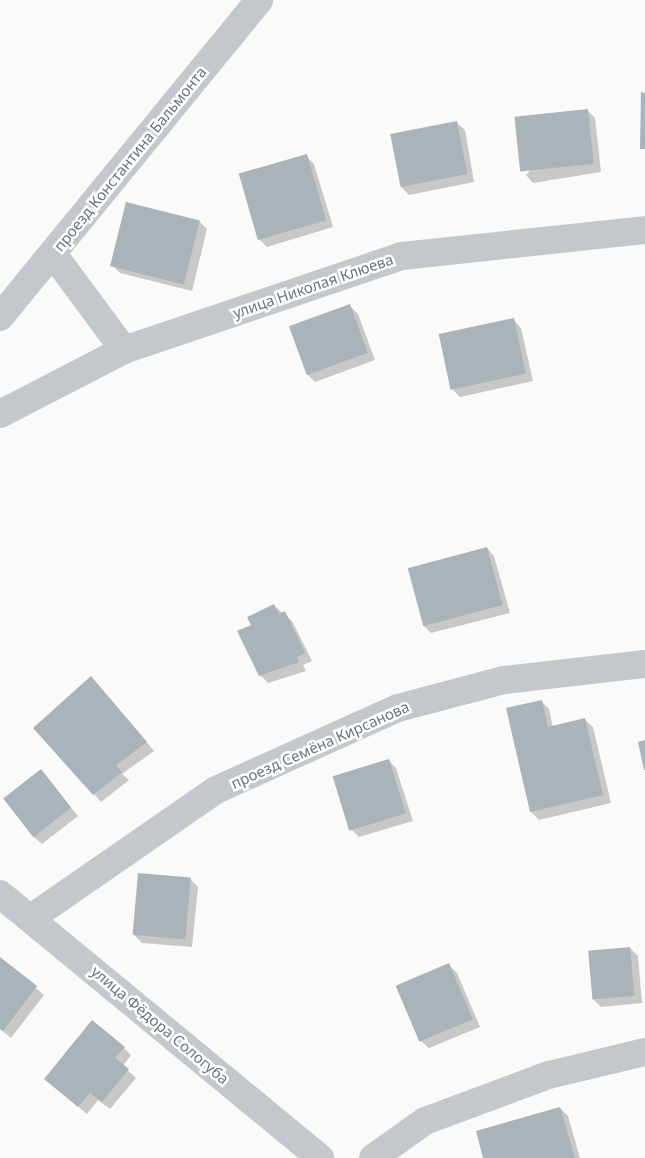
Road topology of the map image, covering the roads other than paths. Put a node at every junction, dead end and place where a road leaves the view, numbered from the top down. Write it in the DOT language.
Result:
graph roads {
  1 [pos="259,0"];
  2 [pos="645,230"];
  3 [pos="53,254"];
  4 [pos="0,317"];
  5 [pos="124,350"];
  6 [pos="0,414"];
  7 [pos="645,664"];
  8 [pos="0,894"];
  9 [pos="31,918"];
  10 [pos="645,1052"];
  11 [pos="320,1158"];
  12 [pos="373,1158"];
  1 -- 3 [label="street, проезд Константина Бальмонта"];
  2 -- 5 [label="street, улица Николая Клюева"];
  3 -- 4 [label="street, проезд Константина Бальмонта"];
  3 -- 5 [label="street"];
  5 -- 6 [label="street, улица Николая Клюева"];
  7 -- 9 [label="street, проезд Семёна Кирсанова"];
  8 -- 9 [label="street, улица Фёдора Сологуба"];
  9 -- 11 [label="street, улица Фёдора Сологуба"];
  10 -- 12 [label="street"];
}
